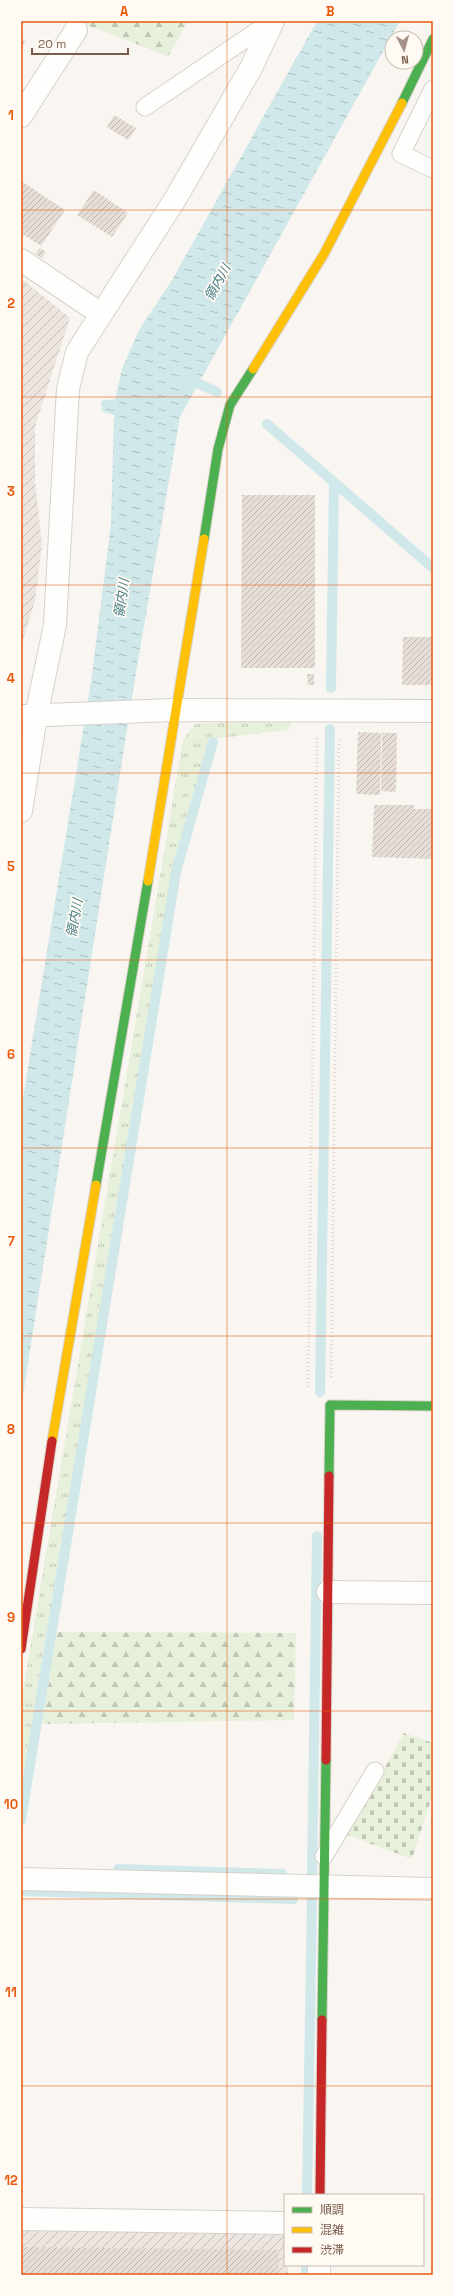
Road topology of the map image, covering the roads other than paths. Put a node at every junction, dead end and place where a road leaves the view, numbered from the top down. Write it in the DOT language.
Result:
graph roads {
  1 [pos="273,21"];
  2 [pos="76,30"];
  3 [pos="433,40"];
  4 [pos="433,89"];
  5 [pos="145,107"];
  6 [pos="21,116"];
  7 [pos="433,169"];
  8 [pos="21,260"];
  9 [pos="101,314"];
  10 [pos="175,710"];
  11 [pos="433,711"];
  12 [pos="35,716"];
  13 [pos="22,802"];
  14 [pos="433,1406"];
  15 [pos="328,1592"];
  16 [pos="433,1593"];
  17 [pos="21,1649"];
  18 [pos="375,1771"];
  19 [pos="324,1856"];
  20 [pos="21,1879"];
  21 [pos="324,1887"];
  22 [pos="433,1889"];
  23 [pos="320,2194"];
  24 [pos="21,2219"];
  25 [pos="284,2223"];
  1 -- 5 [label="lane"];
  1 -- 9 [label="street"];
  2 -- 6 [label="street"];
  3 -- 10 [label="street"];
  4 -- 7 [label="lane"];
  8 -- 9 [label="street"];
  9 -- 12 [label="street"];
  10 -- 11 [label="street"];
  10 -- 12 [label="street"];
  10 -- 17 [label="street"];
  12 -- 13 [label="street"];
  14 -- 15 [label="street"];
  15 -- 16 [label="street"];
  15 -- 19 [label="street"];
  18 -- 19 [label="lane"];
  19 -- 21 [label="street"];
  20 -- 21 [label="street"];
  21 -- 22 [label="street"];
  21 -- 23 [label="street"];
  24 -- 25 [label="street"];
}
